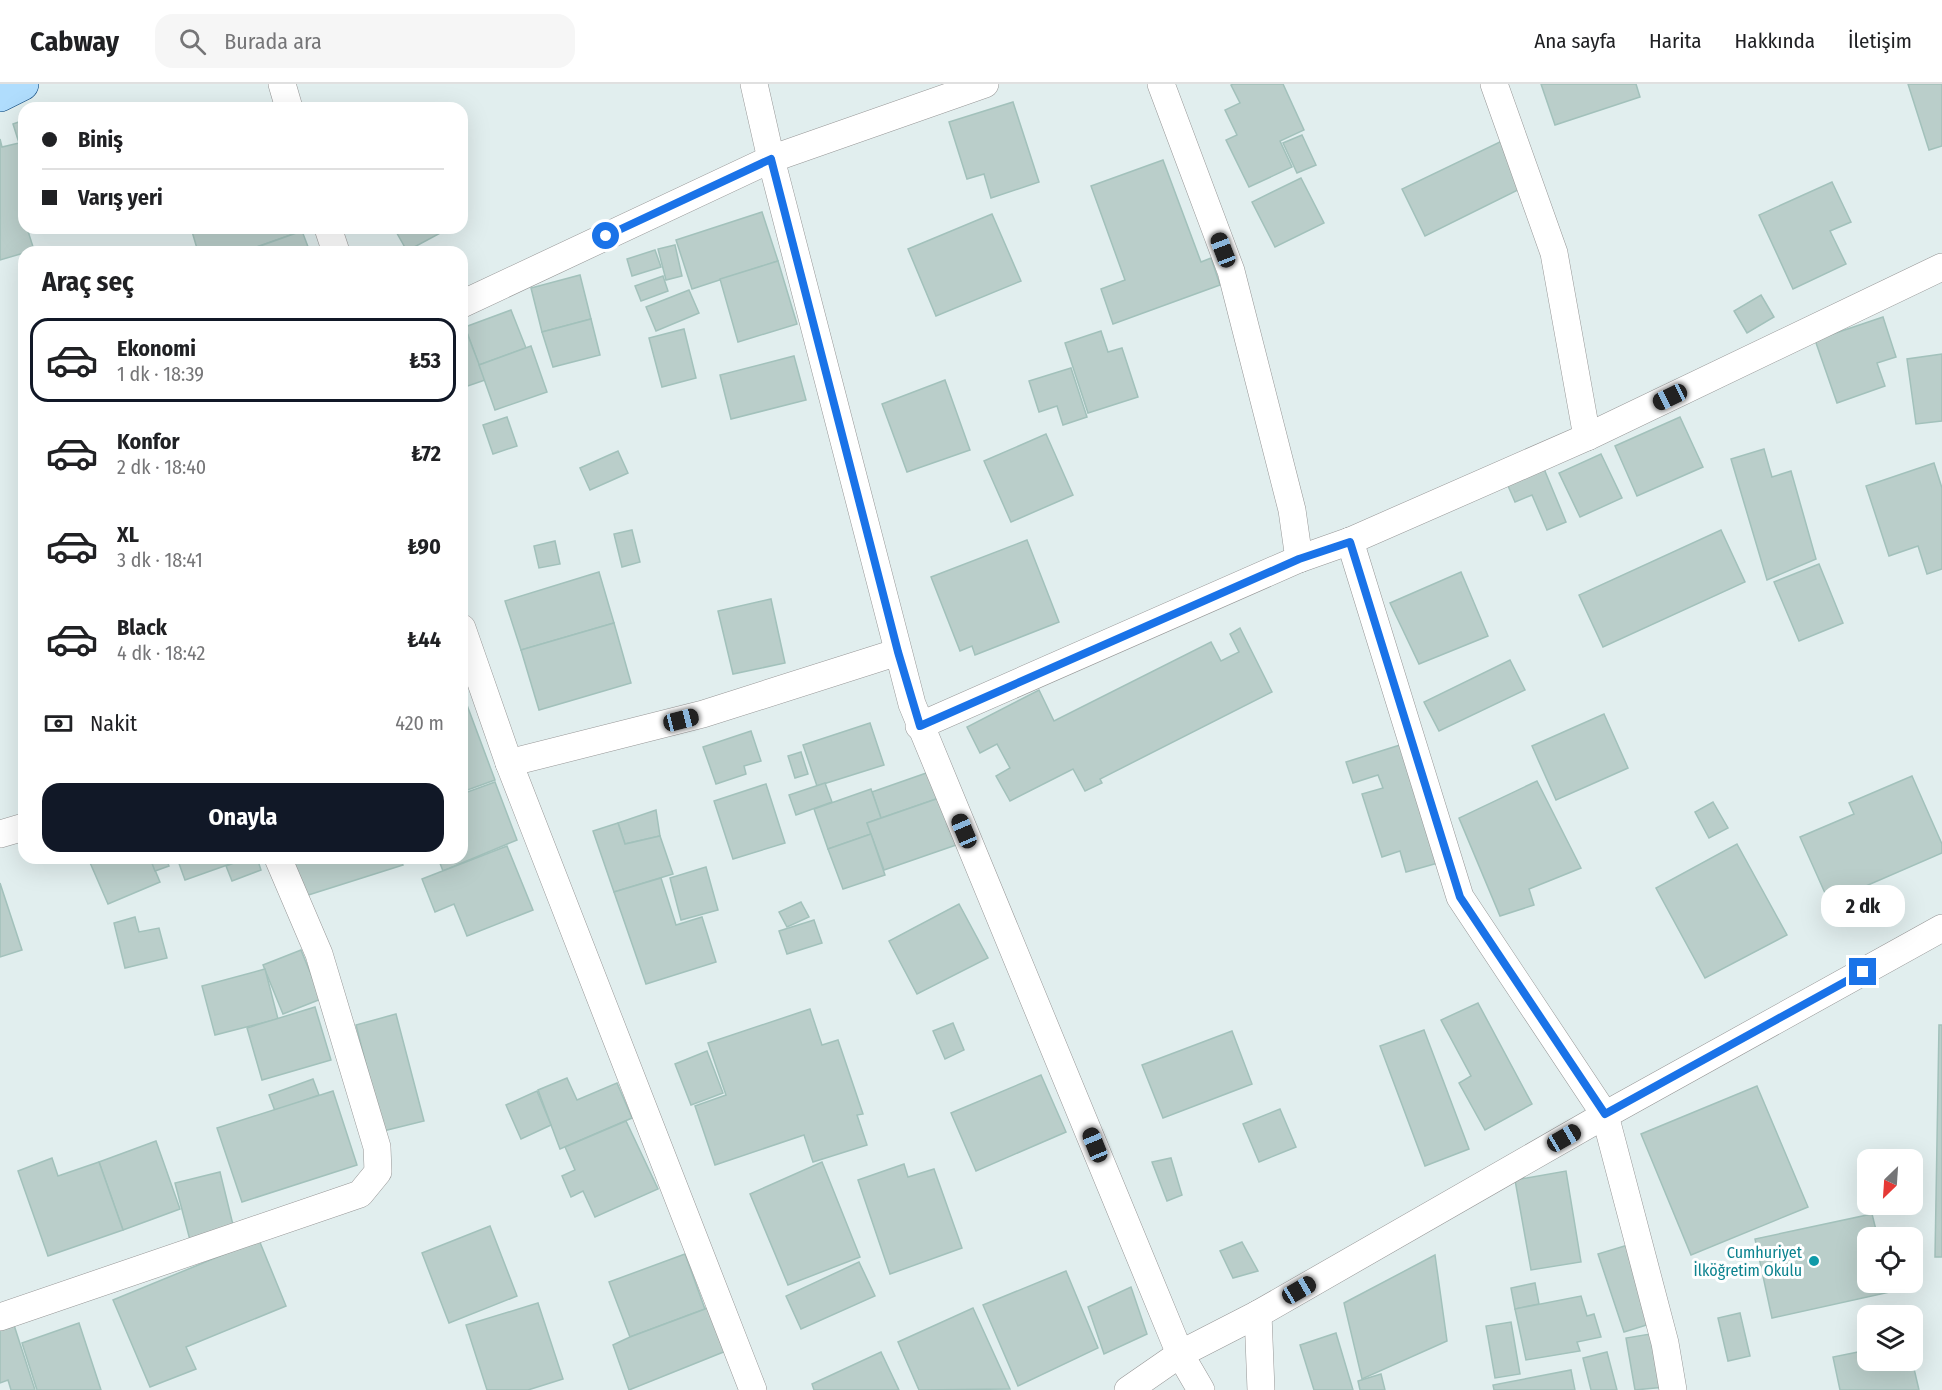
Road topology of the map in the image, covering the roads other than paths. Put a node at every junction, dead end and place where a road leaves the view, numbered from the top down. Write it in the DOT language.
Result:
graph roads {
  1 [pos="22,84"];
  2 [pos="282,84"];
  3 [pos="754,84"];
  4 [pos="985,84"];
  5 [pos="1161,84"];
  6 [pos="1494,84"];
  7 [pos="0,95"];
  8 [pos="287,102"];
  9 [pos="771,159"];
  10 [pos="1942,267"];
  11 [pos="468,301"];
  12 [pos="1587,437"];
  13 [pos="1350,542"];
  14 [pos="1299,559"];
  15 [pos="898,652"];
  16 [pos="468,663"];
  17 [pos="471,681"];
  18 [pos="920,726"];
  19 [pos="509,763"];
  20 [pos="18,828"];
  21 [pos="0,834"];
  22 [pos="281,864"];
  23 [pos="1942,928"];
  24 [pos="1605,1114"];
  25 [pos="1258,1314"];
  26 [pos="0,1317"];
  27 [pos="1180,1354"];
  28 [pos="753,1390"];
  29 [pos="1128,1390"];
  30 [pos="1201,1390"];
  31 [pos="1261,1390"];
  32 [pos="1673,1390"];
  1 -- 7 [label="street"];
  2 -- 8 [label="street"];
  3 -- 9 [label="street"];
  4 -- 9 [label="street"];
  5 -- 14 [label="street"];
  6 -- 12 [label="street"];
  9 -- 11 [label="street"];
  9 -- 15 [label="street"];
  10 -- 12 [label="street"];
  12 -- 13 [label="street"];
  13 -- 14 [label="street"];
  13 -- 24 [label="street"];
  14 -- 18 [label="street"];
  15 -- 18 [label="street"];
  15 -- 19 [label="street"];
  16 -- 17 [label="street"];
  17 -- 19 [label="street"];
  18 -- 27 [label="street"];
  19 -- 28 [label="street"];
  20 -- 21 [label="street"];
  22 -- 26 [label="street"];
  23 -- 24 [label="street"];
  24 -- 25 [label="street"];
  24 -- 32 [label="street"];
  25 -- 27 [label="street"];
  25 -- 31 [label="street"];
  27 -- 29 [label="street"];
  27 -- 30 [label="street"];
}
